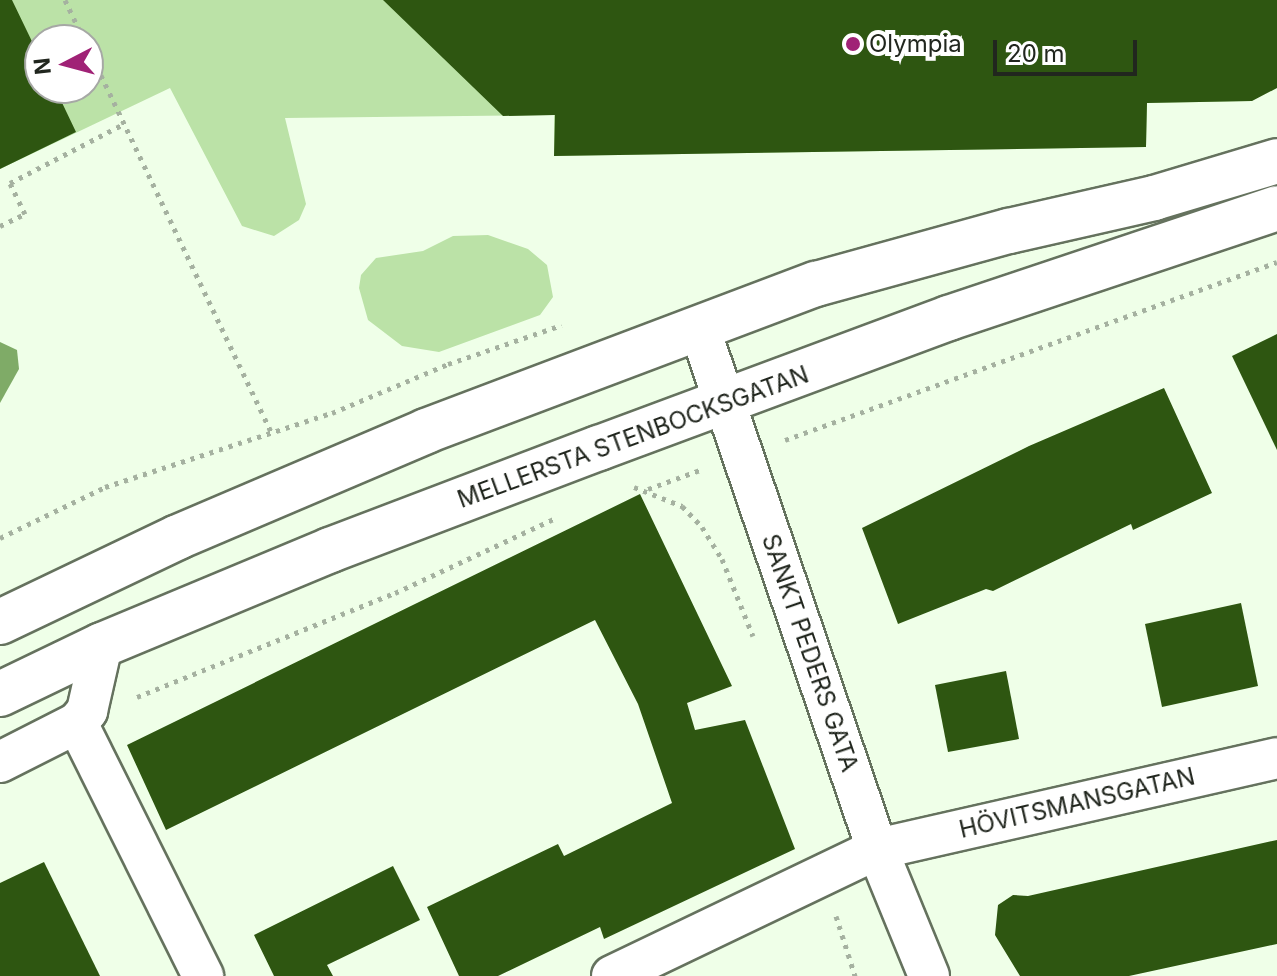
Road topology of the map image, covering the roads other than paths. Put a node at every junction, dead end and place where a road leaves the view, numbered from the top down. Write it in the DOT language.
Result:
graph roads {
  1 [pos="1277,161"];
  2 [pos="1277,208"];
  3 [pos="699,327"];
  4 [pos="725,403"];
  5 [pos="0,622"];
  6 [pos="102,645"];
  7 [pos="0,694"];
  8 [pos="77,723"];
  9 [pos="1277,758"];
  10 [pos="0,762"];
  11 [pos="877,849"];
  12 [pos="203,976"];
  13 [pos="612,976"];
  14 [pos="929,976"];
  1 -- 3 [label="main road"];
  2 -- 4 [label="main road, MELLERSTA STENBOCKSGATAN"];
  3 -- 4 [label="street, SANKT PEDERS GATA"];
  3 -- 5 [label="main road"];
  4 -- 6 [label="main road, MELLERSTA STENBOCKSGATAN"];
  4 -- 11 [label="street, SANKT PEDERS GATA"];
  6 -- 7 [label="main road, MELLERSTA STENBOCKSGATAN"];
  6 -- 8 [label="street"];
  8 -- 10 [label="street"];
  8 -- 12 [label="street"];
  9 -- 11 [label="street, HÖVITSMANSGATAN"];
  11 -- 13 [label="street, HÖVITSMANSGATAN"];
  11 -- 14 [label="street, SANKT PEDERS GATA"];
}
